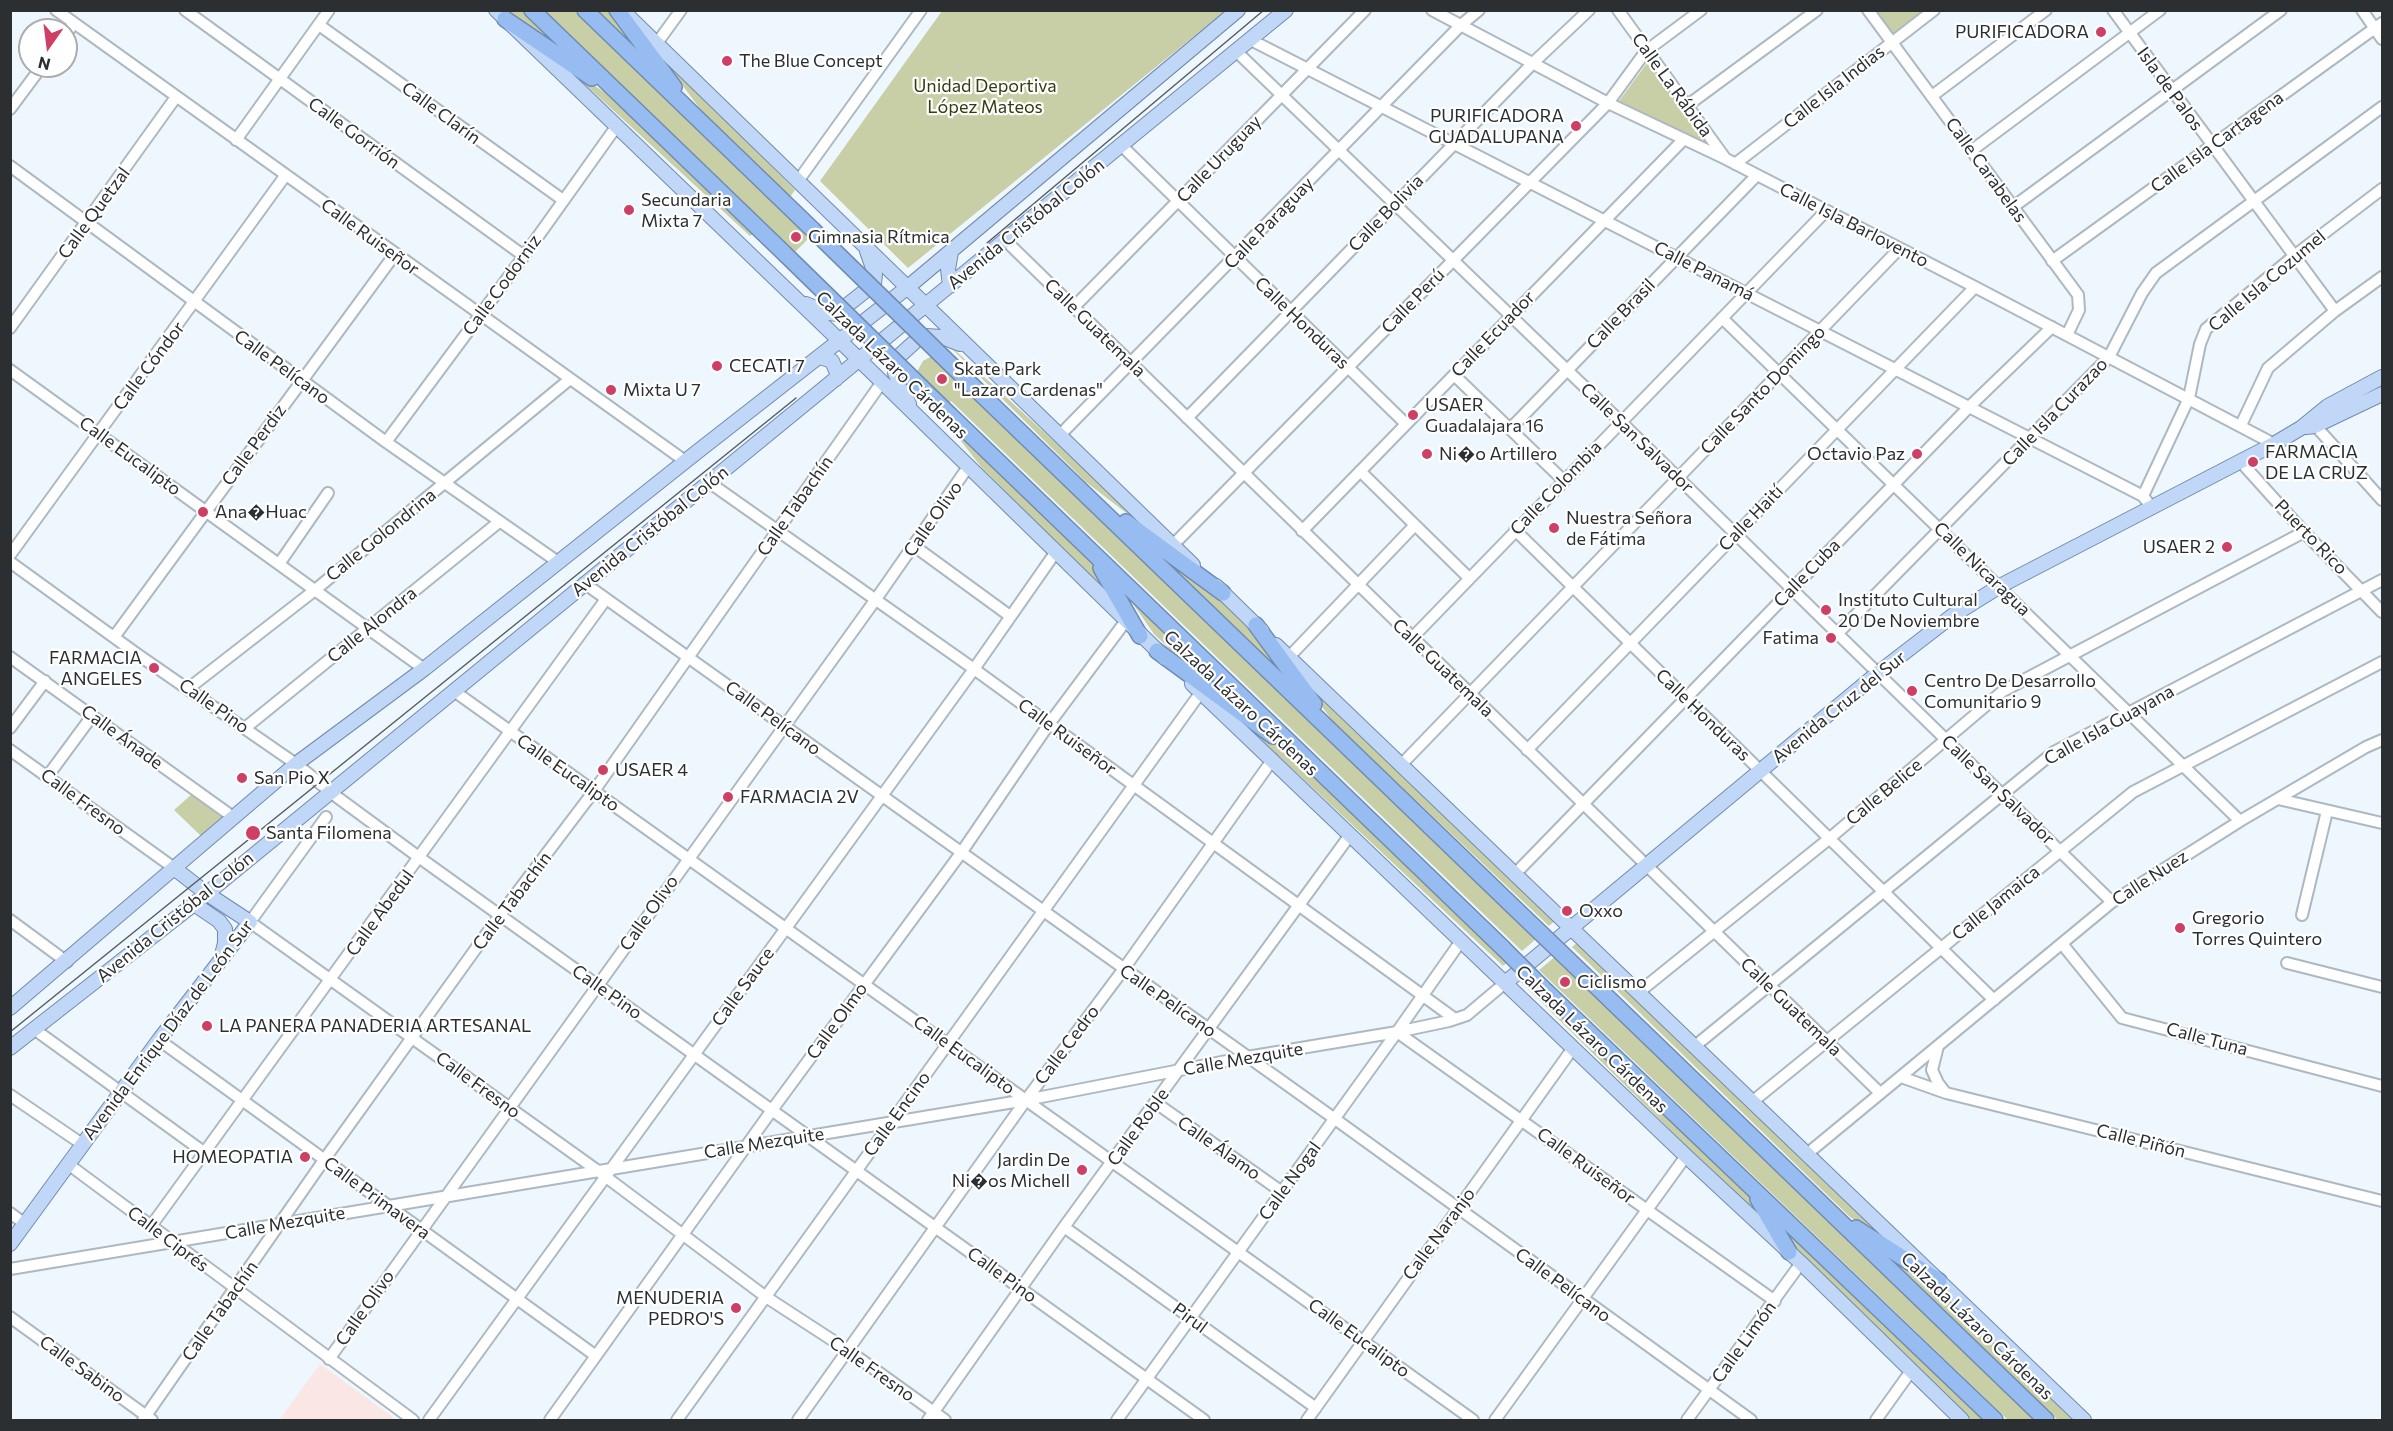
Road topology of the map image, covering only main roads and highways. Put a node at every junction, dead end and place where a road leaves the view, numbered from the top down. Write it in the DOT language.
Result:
graph roads {
  1 [pos="532,10"];
  2 [pos="585,10"];
  3 [pos="617,10"];
  4 [pos="622,10"];
  5 [pos="1238,10"];
  6 [pos="1286,10"];
  7 [pos="501,15"];
  8 [pos="627,102"];
  9 [pos="701,123"];
  10 [pos="866,247"];
  11 [pos="951,252"];
  12 [pos="950,286"];
  13 [pos="908,287"];
  14 [pos="796,299"];
  15 [pos="926,306"];
  16 [pos="840,341"];
  17 [pos="970,348"];
  18 [pos="820,357"];
  19 [pos="859,360"];
  20 [pos="2382,377"];
  21 [pos="836,379"];
  22 [pos="2382,394"];
  23 [pos="912,412"];
  24 [pos="2309,424"];
  25 [pos="1077,485"];
  26 [pos="1092,552"];
  27 [pos="1223,593"];
  28 [pos="1256,625"];
  29 [pos="1140,636"];
  30 [pos="1157,651"];
  31 [pos="1338,738"];
  32 [pos="1321,772"];
  33 [pos="174,868"];
  34 [pos="206,893"];
  35 [pos="194,904"];
  36 [pos="250,922"];
  37 [pos="1571,929"];
  38 [pos="220,961"];
  39 [pos="1505,983"];
  40 [pos="10,1008"];
  41 [pos="10,1048"];
  42 [pos="1747,1181"];
  43 [pos="1828,1210"];
  44 [pos="10,1244"];
  45 [pos="1789,1252"];
  46 [pos="1939,1281"];
  47 [pos="1962,1420"];
  48 [pos="1995,1420"];
  49 [pos="2046,1420"];
  50 [pos="2084,1420"];
  1 -- 8 [label="highway, Calzada Lázaro Cárdenas"];
  2 -- 9 [label="highway, Calzada Lázaro Cárdenas"];
  3 -- 9 [label="highway"];
  4 -- 10 [label="main road, Calzada Lázaro Cárdenas"];
  5 -- 11 [label="main road, Avenida Cristóbal Colón"];
  6 -- 12 [label="main road, Avenida Cristóbal Colón"];
  7 -- 8 [label="highway"];
  7 -- 14 [label="main road, Calzada Lázaro Cárdenas"];
  8 -- 26 [label="highway, Calzada Lázaro Cárdenas, bridge"];
  9 -- 25 [label="highway, Calzada Lázaro Cárdenas, bridge"];
  10 -- 13 [label="main road, Calzada Lázaro Cárdenas"];
  10 -- 14 [label="main road"];
  11 -- 12 [label="main road"];
  11 -- 13 [label="main road, Avenida Cristóbal Colón"];
  12 -- 15 [label="main road, Avenida Cristóbal Colón"];
  13 -- 15 [label="main road, Calzada Lázaro Cárdenas"];
  13 -- 16 [label="main road, Avenida Cristóbal Colón"];
  14 -- 16 [label="main road, Calzada Lázaro Cárdenas"];
  15 -- 17 [label="main road, Calzada Lázaro Cárdenas"];
  15 -- 19 [label="main road, Avenida Cristóbal Colón"];
  16 -- 18 [label="main road, Avenida Cristóbal Colón"];
  16 -- 19 [label="main road, Calzada Lázaro Cárdenas"];
  17 -- 23 [label="main road"];
  17 -- 27 [label="main road, Calzada Lázaro Cárdenas"];
  18 -- 21 [label="main road"];
  18 -- 33 [label="main road, Avenida Cristóbal Colón"];
  19 -- 21 [label="main road, Avenida Cristóbal Colón"];
  19 -- 23 [label="main road, Calzada Lázaro Cárdenas"];
  20 -- 24 [label="main road, Avenida Cruz del Sur"];
  21 -- 34 [label="main road, Avenida Cristóbal Colón"];
  22 -- 24 [label="main road, Avenida Cruz del Sur"];
  23 -- 29 [label="main road, Calzada Lázaro Cárdenas"];
  24 -- 37 [label="main road, Avenida Cruz del Sur"];
  25 -- 27 [label="highway"];
  25 -- 31 [label="highway, Calzada Lázaro Cárdenas"];
  26 -- 29 [label="highway"];
  26 -- 32 [label="highway, Calzada Lázaro Cárdenas"];
  27 -- 28 [label="main road, Calzada Lázaro Cárdenas"];
  28 -- 31 [label="highway"];
  28 -- 37 [label="main road, Calzada Lázaro Cárdenas"];
  29 -- 30 [label="main road, Calzada Lázaro Cárdenas"];
  30 -- 32 [label="highway"];
  30 -- 39 [label="main road, Calzada Lázaro Cárdenas"];
  31 -- 43 [label="highway, Calzada Lázaro Cárdenas, bridge"];
  32 -- 42 [label="highway, Calzada Lázaro Cárdenas, bridge"];
  33 -- 34 [label="main road, Calle Fresno"];
  33 -- 40 [label="main road, Avenida Cristóbal Colón"];
  34 -- 35 [label="main road, Avenida Cristóbal Colón"];
  34 -- 36 [label="main road, Calle Fresno"];
  35 -- 38 [label="main road"];
  35 -- 41 [label="main road, Avenida Cristóbal Colón"];
  36 -- 38 [label="main road, Avenida Enrique Díaz de León Sur"];
  37 -- 39 [label="main road, Avenida Cruz del Sur"];
  37 -- 46 [label="main road, Calzada Lázaro Cárdenas"];
  38 -- 44 [label="main road, Avenida Enrique Díaz de León Sur"];
  39 -- 45 [label="main road, Calzada Lázaro Cárdenas"];
  42 -- 45 [label="highway"];
  42 -- 48 [label="highway, Calzada Lázaro Cárdenas"];
  43 -- 46 [label="highway"];
  43 -- 49 [label="highway, Calzada Lázaro Cárdenas"];
  45 -- 47 [label="main road, Calzada Lázaro Cárdenas"];
  46 -- 50 [label="main road, Calzada Lázaro Cárdenas"];
}
